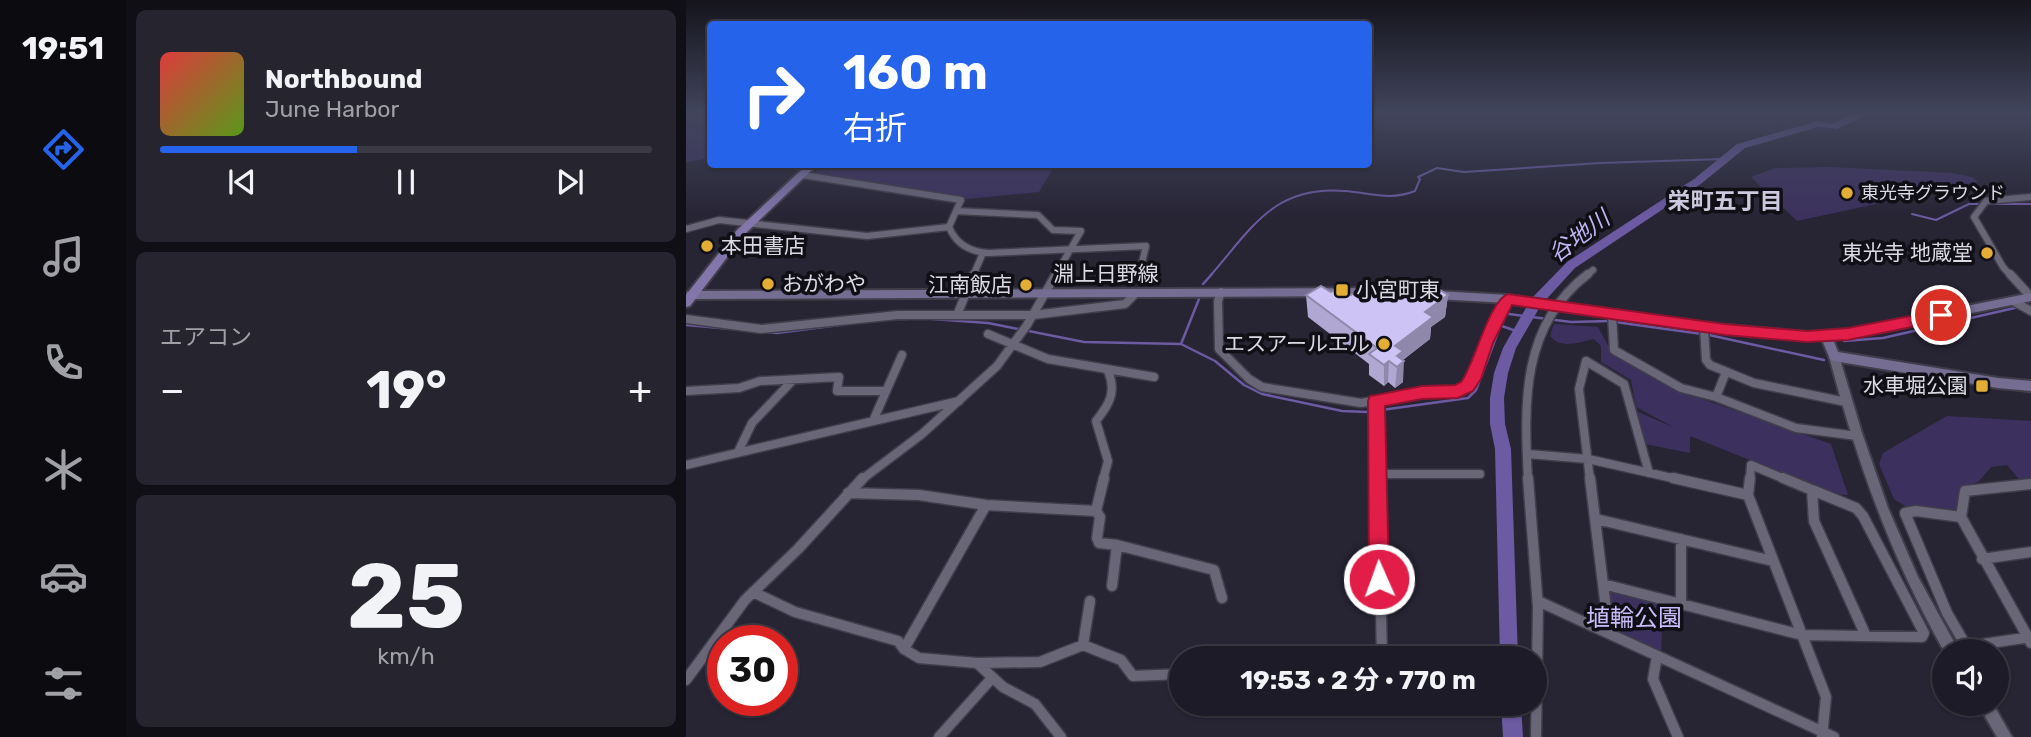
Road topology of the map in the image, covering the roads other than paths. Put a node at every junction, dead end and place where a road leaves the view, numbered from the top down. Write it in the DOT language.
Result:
graph roads {
  1 [pos="804,169"];
  2 [pos="2031,197"];
  3 [pos="956,211"];
  4 [pos="752,222"];
  5 [pos="949,227"];
  6 [pos="686,229"];
  7 [pos="1071,249"];
  8 [pos="982,255"];
  9 [pos="1141,267"];
  10 [pos="1593,270"];
  11 [pos="1221,292"];
  12 [pos="967,293"];
  13 [pos="1046,293"];
  14 [pos="1136,293"];
  15 [pos="688,297"];
  16 [pos="2031,297"];
  17 [pos="1508,299"];
  18 [pos="2013,301"];
  19 [pos="1554,306"];
  20 [pos="2031,311"];
  21 [pos="1612,314"];
  22 [pos="957,315"];
  23 [pos="1033,315"];
  24 [pos="686,319"];
  25 [pos="1704,327"];
  26 [pos="988,334"];
  27 [pos="1826,336"];
  28 [pos="1010,347"];
  29 [pos="902,355"];
  30 [pos="1834,356"];
  31 [pos="1108,371"];
  32 [pos="1726,372"];
  33 [pos="1154,377"];
  34 [pos="793,380"];
  35 [pos="2031,386"];
  36 [pos="686,391"];
  37 [pos="884,391"];
  38 [pos="1716,397"];
  39 [pos="960,401"];
  40 [pos="1846,402"];
  41 [pos="1376,408"];
  42 [pos="873,421"];
  43 [pos="1857,436"];
  44 [pos="739,450"];
  45 [pos="1528,454"];
  46 [pos="1588,459"];
  47 [pos="686,465"];
  48 [pos="1649,473"];
  49 [pos="1376,474"];
  50 [pos="1480,474"];
  51 [pos="2031,484"];
  52 [pos="1812,491"];
  53 [pos="848,494"];
  54 [pos="1748,495"];
  55 [pos="986,505"];
  56 [pos="1096,511"];
  57 [pos="1961,517"];
  58 [pos="1596,519"];
  59 [pos="1681,539"];
  60 [pos="1117,545"];
  61 [pos="2031,552"];
  62 [pos="1982,559"];
  63 [pos="1773,561"];
  64 [pos="1603,584"];
  65 [pos="1112,586"];
  66 [pos="753,592"];
  67 [pos="1222,598"];
  68 [pos="1090,601"];
  69 [pos="1538,601"];
  70 [pos="1681,605"];
  71 [pos="1609,633"];
  72 [pos="1802,635"];
  73 [pos="1866,636"];
  74 [pos="1946,639"];
  75 [pos="2030,639"];
  76 [pos="1083,645"];
  77 [pos="1382,646"];
  78 [pos="904,649"];
  79 [pos="1657,656"];
  80 [pos="977,663"];
  81 [pos="1169,674"];
  82 [pos="992,678"];
  83 [pos="686,680"];
  84 [pos="1992,716"];
  85 [pos="1826,735"];
  86 [pos="939,737"];
  87 [pos="1061,737"];
  88 [pos="1536,737"];
  89 [pos="1678,737"];
  90 [pos="2005,737"];
  1 -- 3 [label="street"];
  1 -- 4 [label="main road"];
  2 -- 16 [label="street"];
  3 -- 5 [label="street"];
  3 -- 7 [label="street"];
  4 -- 5 [label="street"];
  4 -- 6 [label="street"];
  4 -- 15 [label="main road"];
  5 -- 8 [label="street"];
  7 -- 8 [label="street"];
  7 -- 9 [label="street"];
  7 -- 13 [label="street"];
  8 -- 12 [label="street"];
  10 -- 19 [label="street"];
  11 -- 14 [label="main road, 淵上日野線"];
  11 -- 17 [label="main road, 淵上日野線"];
  11 -- 41 [label="street"];
  12 -- 13 [label="main road, 淵上日野線"];
  12 -- 15 [label="main road, 淵上日野線"];
  12 -- 22 [label="street"];
  13 -- 14 [label="main road, 淵上日野線"];
  13 -- 23 [label="street"];
  14 -- 23 [label="street"];
  16 -- 18 [label="main road"];
  17 -- 19 [label="main road, 淵上日野線"];
  17 -- 41 [label="street"];
  18 -- 20 [label="street"];
  18 -- 27 [label="main road"];
  19 -- 21 [label="main road"];
  19 -- 45 [label="street"];
  21 -- 25 [label="main road"];
  21 -- 38 [label="street"];
  22 -- 23 [label="street"];
  22 -- 24 [label="street"];
  23 -- 28 [label="street"];
  25 -- 27 [label="main road"];
  25 -- 32 [label="street"];
  26 -- 28 [label="street"];
  27 -- 30 [label="main road"];
  28 -- 31 [label="street"];
  28 -- 39 [label="street"];
  29 -- 37 [label="street"];
  30 -- 35 [label="main road"];
  30 -- 40 [label="street"];
  31 -- 33 [label="street"];
  31 -- 56 [label="street"];
  32 -- 38 [label="street"];
  32 -- 40 [label="street"];
  34 -- 36 [label="street"];
  34 -- 37 [label="street"];
  34 -- 44 [label="street"];
  37 -- 42 [label="street"];
  38 -- 43 [label="street"];
  39 -- 42 [label="street"];
  39 -- 53 [label="street"];
  40 -- 43 [label="street"];
  41 -- 49 [label="street"];
  42 -- 44 [label="street"];
  43 -- 74 [label="street"];
  44 -- 47 [label="street"];
  45 -- 46 [label="street"];
  45 -- 69 [label="street"];
  46 -- 48 [label="street"];
  46 -- 48 [label="street"];
  46 -- 58 [label="street"];
  48 -- 54 [label="street"];
  49 -- 50 [label="street"];
  49 -- 77 [label="street"];
  51 -- 57 [label="street"];
  52 -- 54 [label="street"];
  52 -- 73 [label="street"];
  52 -- 73 [label="street"];
  53 -- 55 [label="street"];
  53 -- 66 [label="street"];
  54 -- 63 [label="street"];
  55 -- 56 [label="street"];
  55 -- 78 [label="street"];
  56 -- 60 [label="street"];
  57 -- 62 [label="street"];
  57 -- 75 [label="street"];
  58 -- 59 [label="street"];
  58 -- 64 [label="street"];
  59 -- 63 [label="street"];
  59 -- 70 [label="street"];
  60 -- 65 [label="street"];
  60 -- 67 [label="street"];
  61 -- 62 [label="street"];
  62 -- 75 [label="street"];
  63 -- 72 [label="street"];
  64 -- 70 [label="street"];
  64 -- 71 [label="street"];
  66 -- 78 [label="street"];
  66 -- 83 [label="street"];
  68 -- 76 [label="street"];
  69 -- 71 [label="street"];
  69 -- 88 [label="street"];
  70 -- 72 [label="street"];
  71 -- 79 [label="street"];
  72 -- 73 [label="street"];
  72 -- 85 [label="street"];
  76 -- 80 [label="street"];
  76 -- 81 [label="street"];
  78 -- 80 [label="street"];
  79 -- 85 [label="street"];
  79 -- 89 [label="street"];
  80 -- 82 [label="street"];
  82 -- 86 [label="street"];
  82 -- 87 [label="street"];
  84 -- 90 [label="street"];
}
